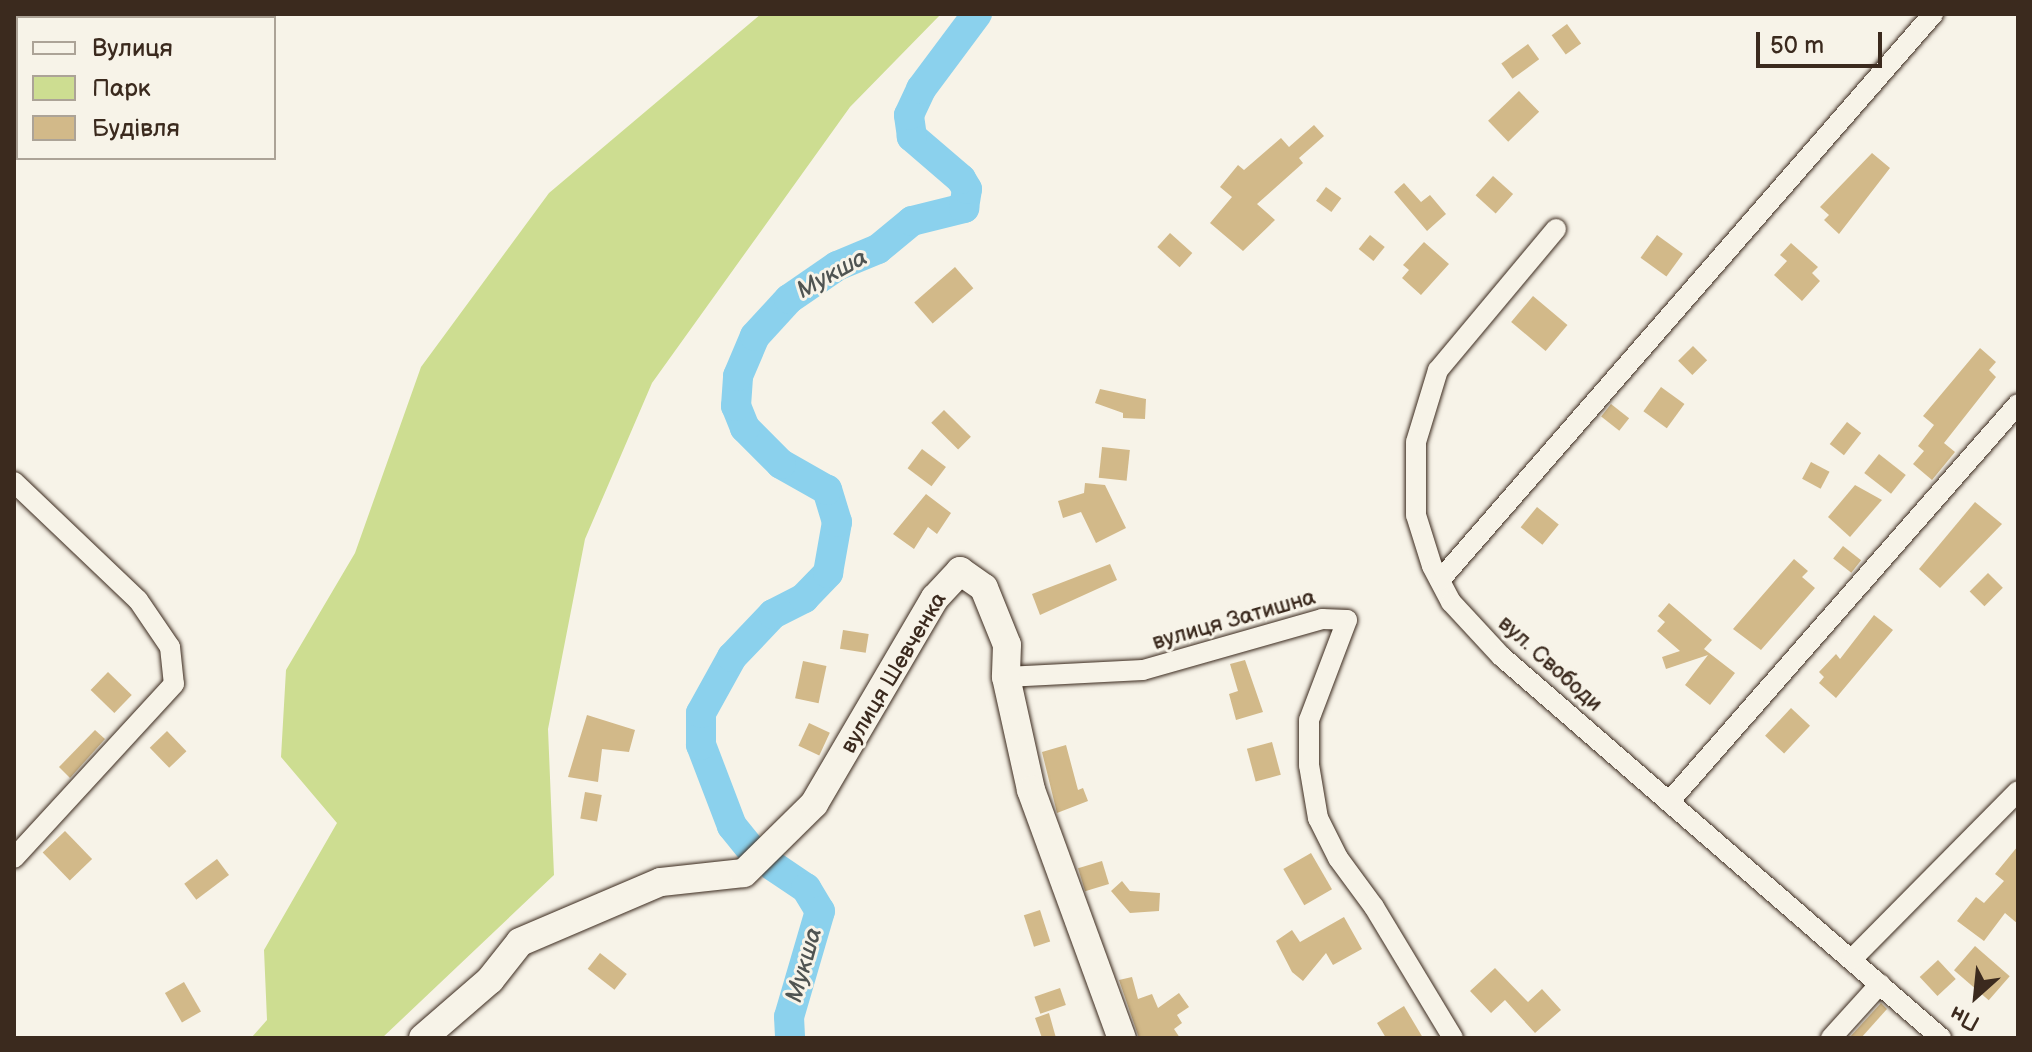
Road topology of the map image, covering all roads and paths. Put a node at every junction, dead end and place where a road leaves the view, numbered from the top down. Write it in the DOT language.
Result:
graph roads {
  1 [pos="1933,14"];
  2 [pos="1556,229"];
  3 [pos="2018,404"];
  4 [pos="14,482"];
  5 [pos="1440,580"];
  6 [pos="1006,677"];
  7 [pos="2018,791"];
  8 [pos="1669,802"];
  9 [pos="14,858"];
  10 [pos="1852,959"];
  11 [pos="1880,984"];
  12 [pos="423,1038"];
  13 [pos="1122,1038"];
  14 [pos="1453,1038"];
  15 [pos="1831,1038"];
  16 [pos="1941,1038"];
  1 -- 5 [label="street"];
  2 -- 5 [label="street, вул. Свободи"];
  3 -- 8 [label="street"];
  4 -- 9 [label="street"];
  5 -- 8 [label="street, вул. Свободи"];
  6 -- 12 [label="street, вулиця Шевченка"];
  6 -- 13 [label="street, вулиця Шевченка"];
  6 -- 14 [label="street, вулиця Затишна"];
  7 -- 10 [label="street"];
  8 -- 10 [label="street, вул. Свободи"];
  10 -- 11 [label="street, вул. Свободи"];
  11 -- 15 [label="street"];
  11 -- 16 [label="street, вул. Свободи"];
}
